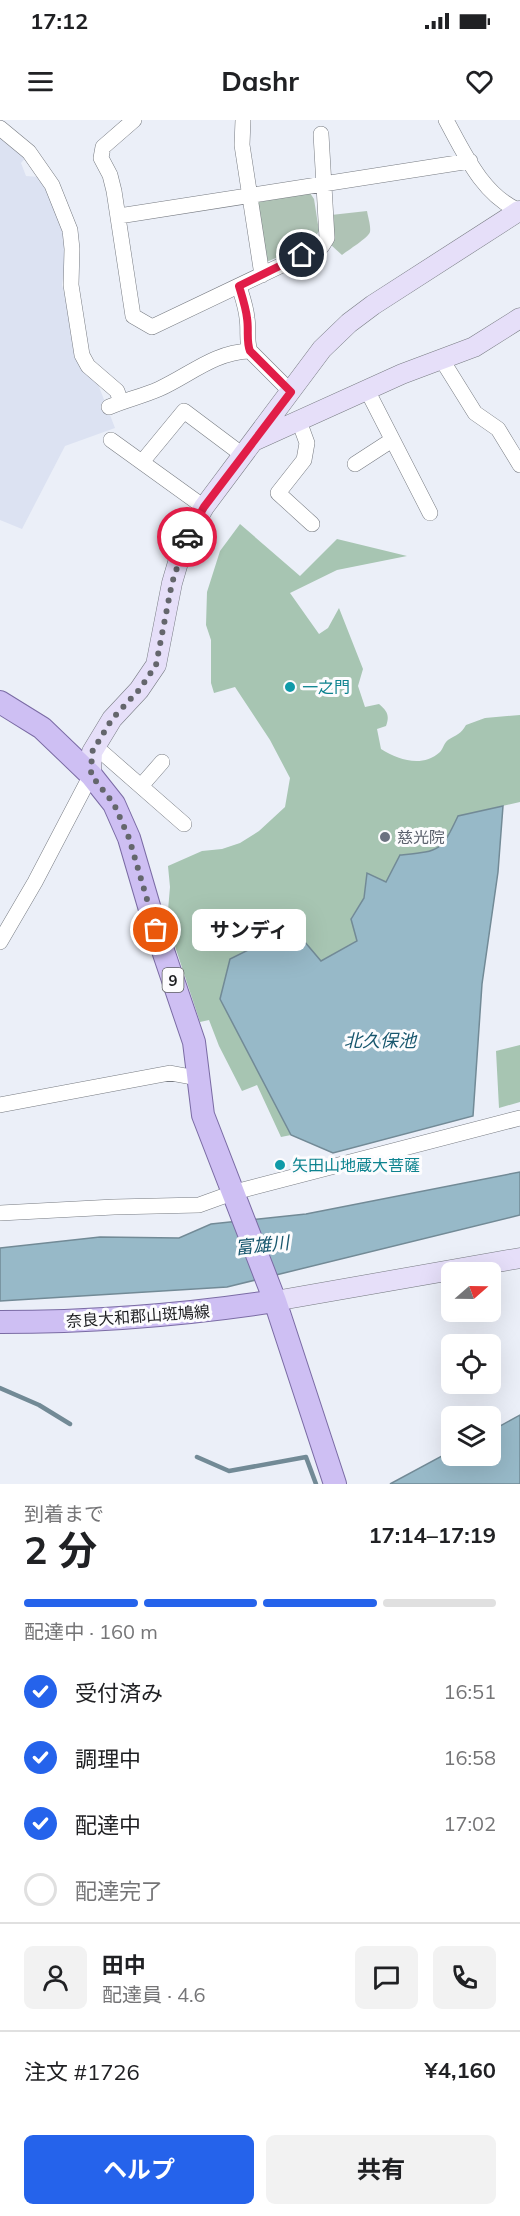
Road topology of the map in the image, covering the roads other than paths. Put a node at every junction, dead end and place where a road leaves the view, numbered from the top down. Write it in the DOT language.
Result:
graph roads {
  1 [pos="134,120"];
  2 [pos="243,120"];
  3 [pos="446,120"];
  4 [pos="0,128"];
  5 [pos="321,134"];
  6 [pos="470,161"];
  7 [pos="323,184"];
  8 [pos="248,195"];
  9 [pos="519,211"];
  10 [pos="119,216"];
  11 [pos="262,274"];
  12 [pos="239,286"];
  13 [pos="520,318"];
  14 [pos="250,351"];
  15 [pos="442,360"];
  16 [pos="367,390"];
  17 [pos="291,392"];
  18 [pos="299,421"];
  19 [pos="111,440"];
  20 [pos="392,440"];
  21 [pos="241,448"];
  22 [pos="142,462"];
  23 [pos="355,464"];
  24 [pos="520,465"];
  25 [pos="197,502"];
  26 [pos="430,513"];
  27 [pos="312,524"];
  28 [pos="0,702"];
  29 [pos="96,747"];
  30 [pos="162,762"];
  31 [pos="91,775"];
  32 [pos="141,786"];
  33 [pos="184,824"];
  34 [pos="0,942"];
  35 [pos="197,1078"];
  36 [pos="0,1106"];
  37 [pos="520,1118"];
  38 [pos="236,1197"];
  39 [pos="0,1213"];
  40 [pos="520,1258"];
  41 [pos="274,1298"];
  42 [pos="0,1323"];
  43 [pos="335,1484"];
  1 -- 10 [label="street"];
  2 -- 8 [label="street"];
  3 -- 6 [label="street"];
  4 -- 14 [label="street"];
  5 -- 7 [label="street"];
  6 -- 7 [label="street"];
  6 -- 9 [label="street"];
  7 -- 8 [label="street"];
  7 -- 11 [label="street"];
  8 -- 10 [label="street"];
  8 -- 11 [label="street"];
  9 -- 17 [label="street"];
  10 -- 12 [label="street"];
  11 -- 12 [label="street"];
  12 -- 14 [label="street"];
  13 -- 15 [label="street"];
  14 -- 17 [label="street"];
  15 -- 16 [label="street"];
  15 -- 24 [label="street"];
  16 -- 18 [label="street"];
  16 -- 20 [label="street"];
  17 -- 21 [label="street"];
  18 -- 21 [label="street"];
  18 -- 27 [label="street"];
  19 -- 22 [label="street"];
  20 -- 23 [label="street"];
  20 -- 26 [label="street"];
  21 -- 22 [label="street"];
  21 -- 25 [label="street"];
  22 -- 25 [label="street"];
  25 -- 29 [label="street"];
  28 -- 31 [label="main road, 9"];
  29 -- 31 [label="street"];
  29 -- 32 [label="street"];
  30 -- 32 [label="street"];
  31 -- 34 [label="street"];
  31 -- 35 [label="main road, 9"];
  32 -- 33 [label="street"];
  35 -- 36 [label="street"];
  35 -- 38 [label="main road, 9"];
  37 -- 38 [label="street"];
  38 -- 39 [label="street"];
  38 -- 41 [label="main road, 9"];
  40 -- 41 [label="street"];
  41 -- 42 [label="main road, 奈良大和郡山斑鳩線"];
  41 -- 43 [label="main road, 9"];
}
